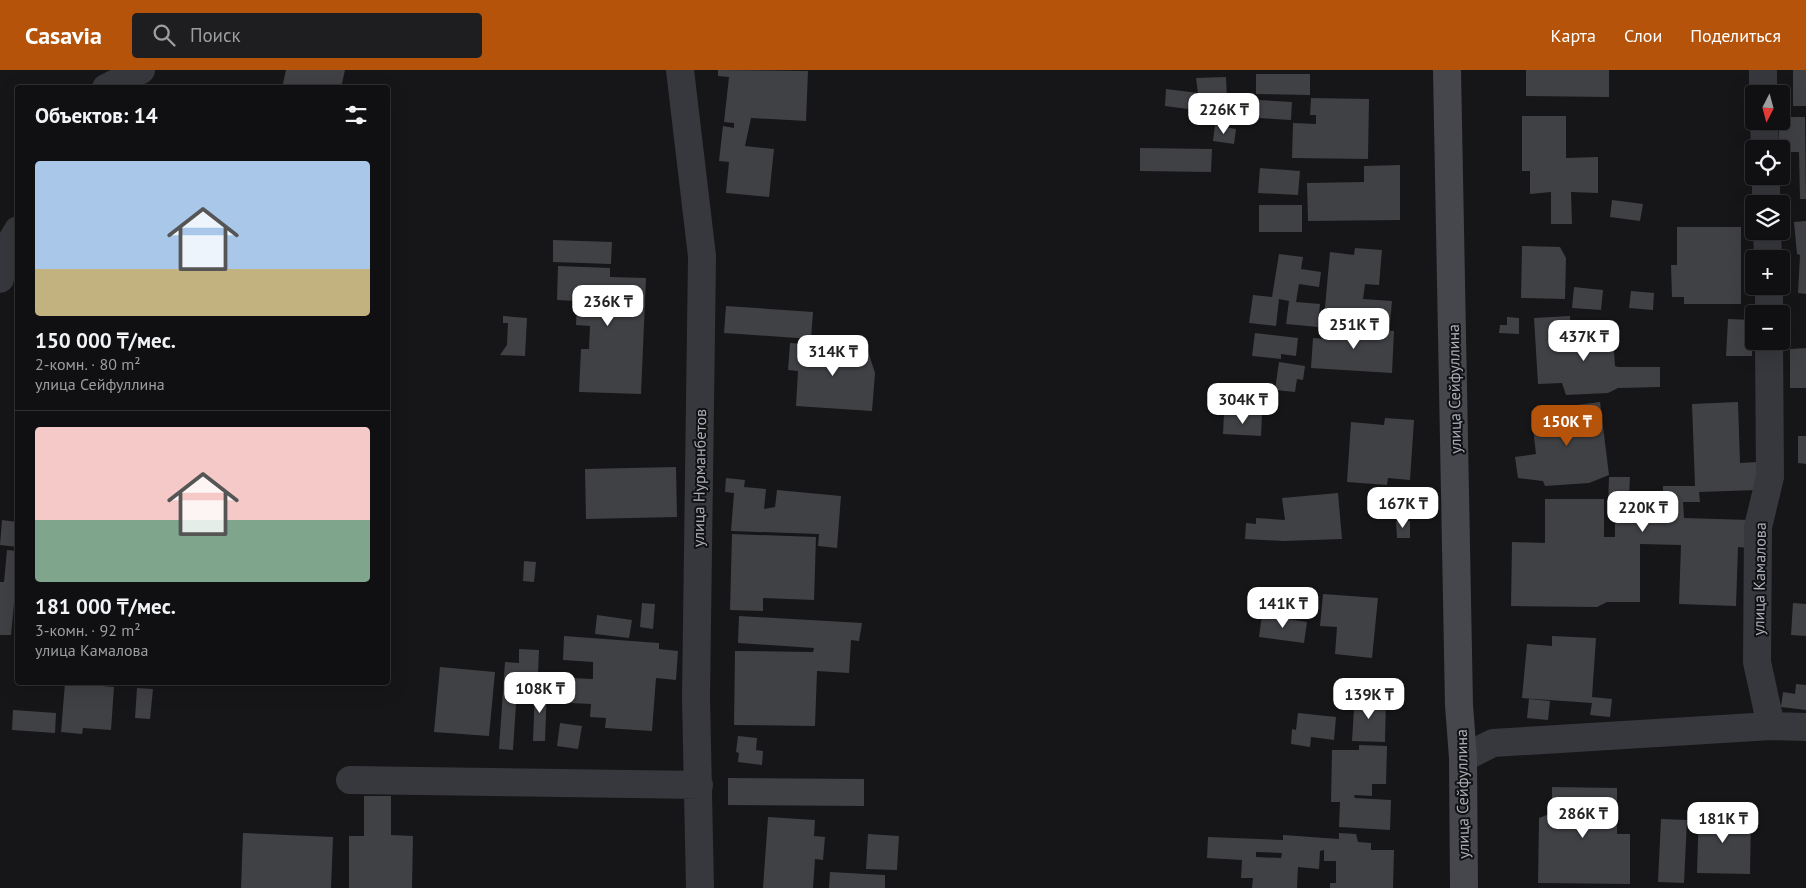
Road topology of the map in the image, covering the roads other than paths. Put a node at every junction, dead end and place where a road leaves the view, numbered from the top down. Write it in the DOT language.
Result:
graph roads {
  1 [pos="104,70"];
  2 [pos="141,70"];
  3 [pos="680,70"];
  4 [pos="1447,70"];
  5 [pos="1763,70"];
  6 [pos="104,85"];
  7 [pos="110,85"];
  8 [pos="1763,85"];
  9 [pos="15,235"];
  10 [pos="0,279"];
  11 [pos="1769,350"];
  12 [pos="1771,726"];
  13 [pos="1806,727"];
  14 [pos="1462,758"];
  15 [pos="350,780"];
  16 [pos="699,785"];
  17 [pos="700,888"];
  18 [pos="1464,888"];
  1 -- 6 [label="street"];
  2 -- 7 [label="street"];
  3 -- 16 [label="street, улица Нурманбетов"];
  4 -- 14 [label="street, улица Сейфуллина"];
  5 -- 8 [label="street"];
  9 -- 10 [label="street"];
  11 -- 12 [label="street, улица Камалова"];
  12 -- 13 [label="street"];
  12 -- 14 [label="street"];
  14 -- 18 [label="street, улица Сейфуллина"];
  15 -- 16 [label="street"];
  16 -- 17 [label="street, улица Нурманбетов"];
}
